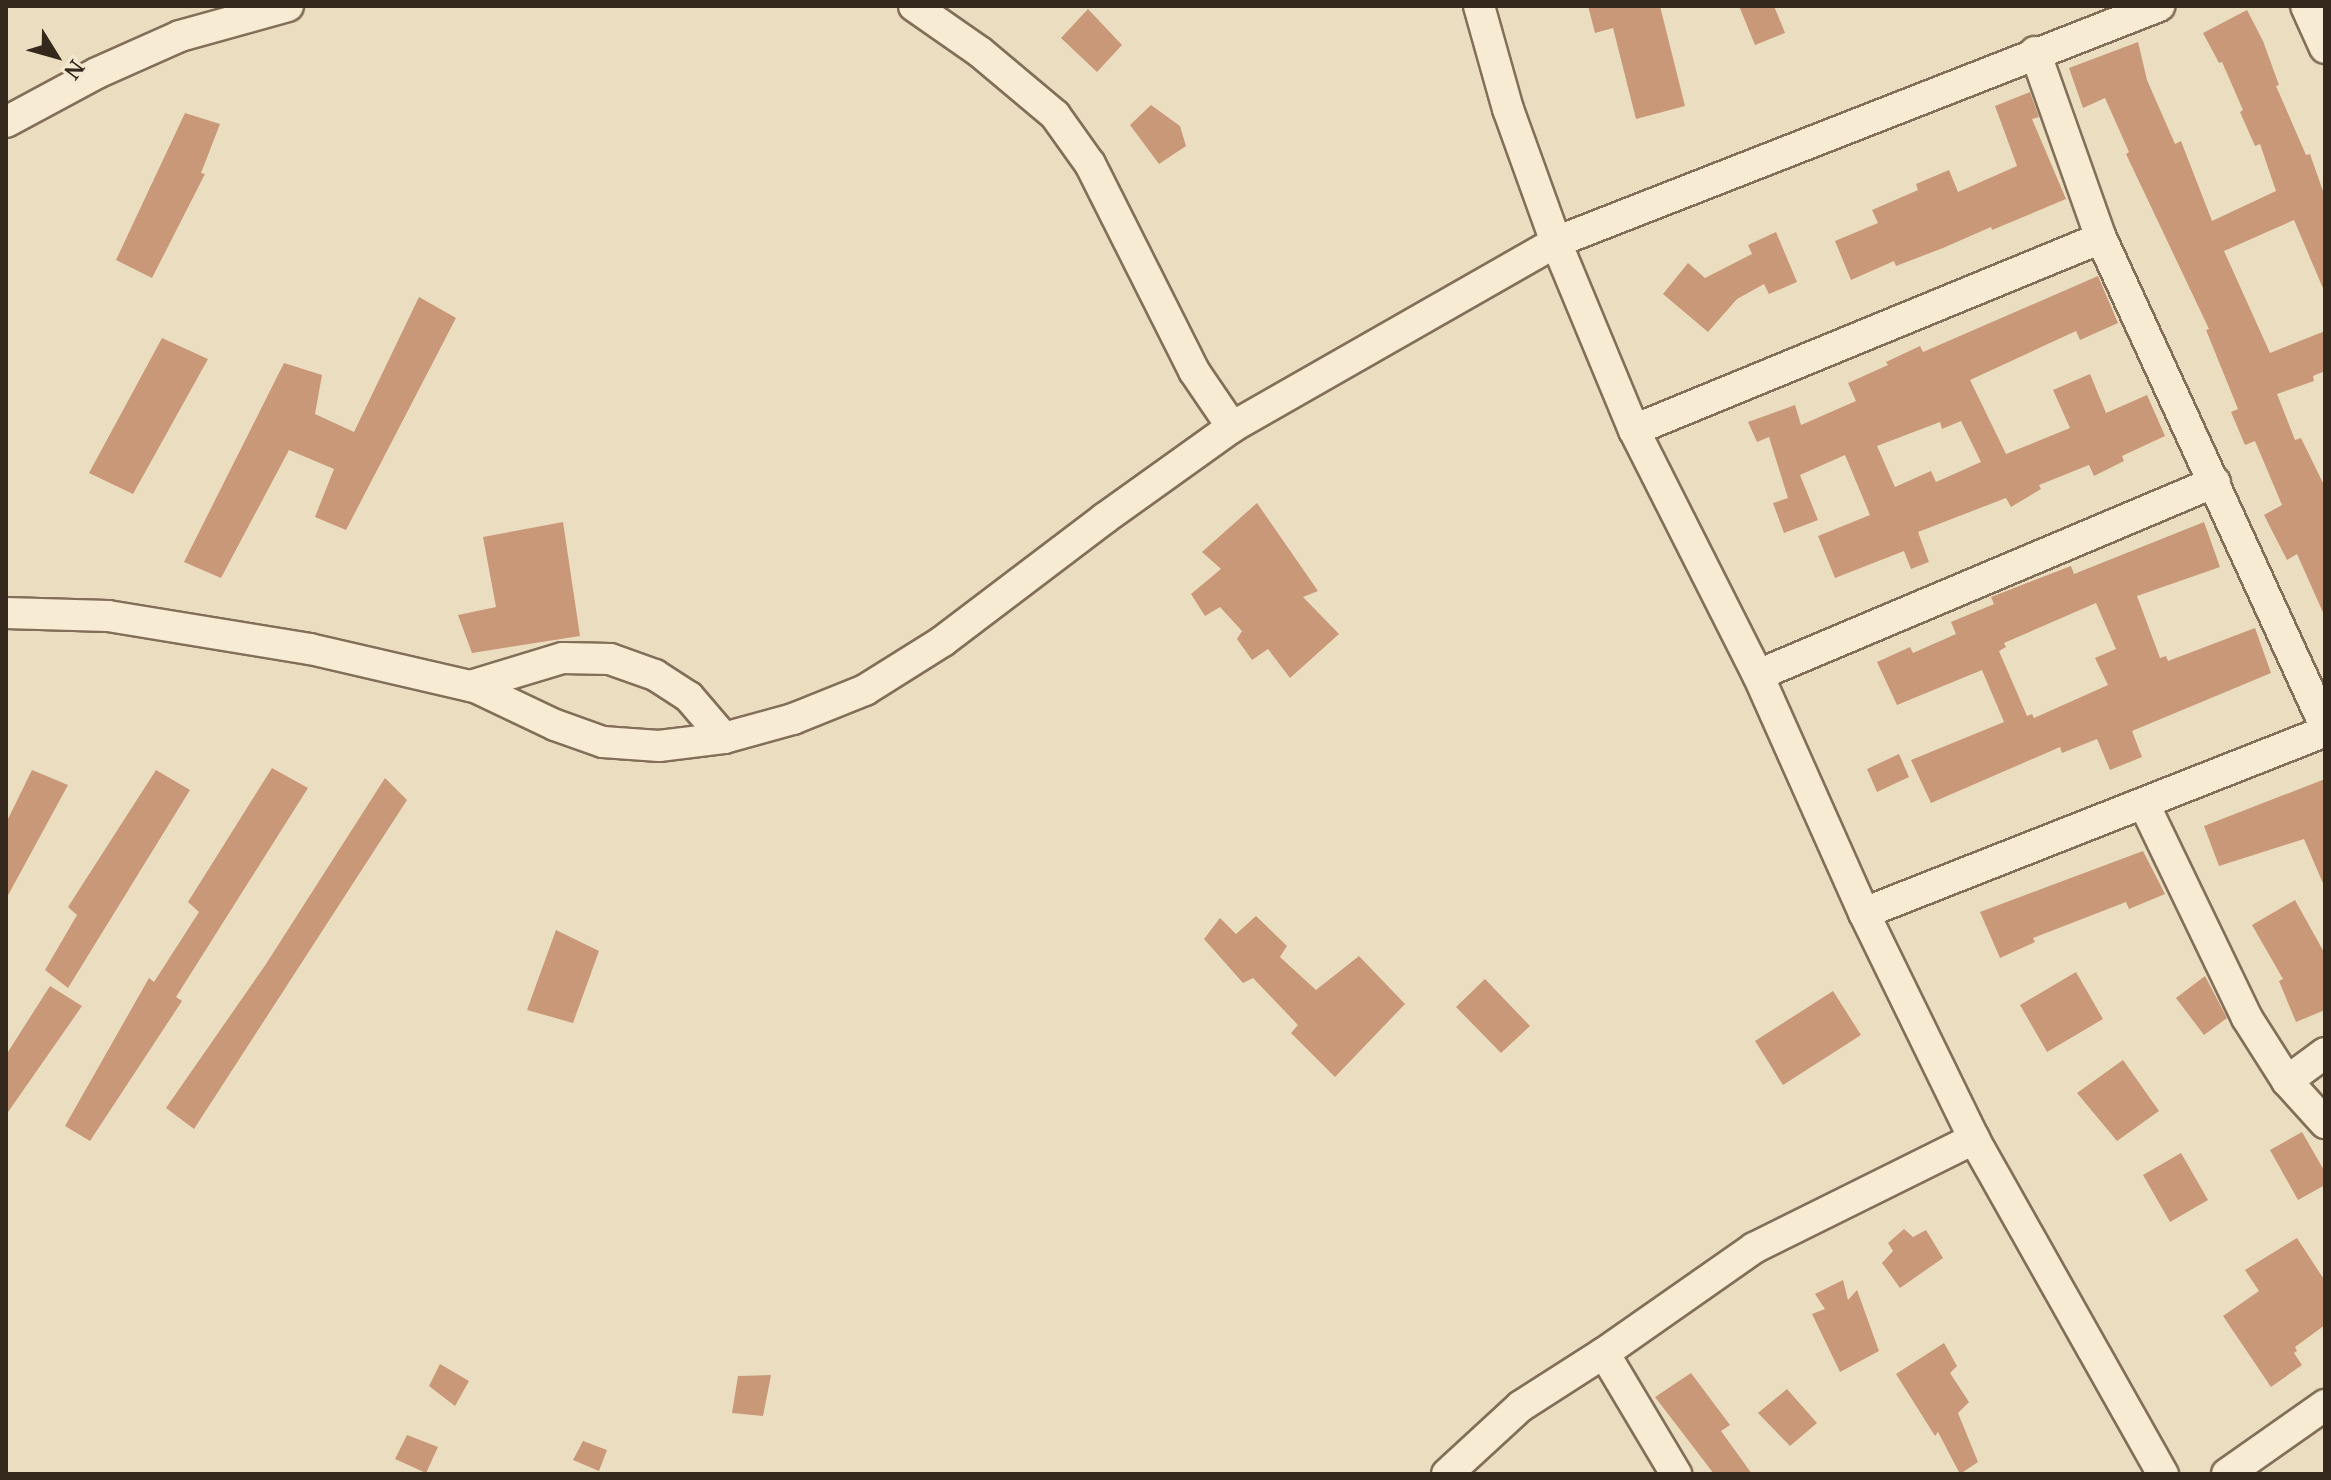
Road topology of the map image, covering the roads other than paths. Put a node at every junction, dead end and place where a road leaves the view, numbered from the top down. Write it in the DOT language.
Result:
graph roads {
  1 [pos="288,6"];
  2 [pos="914,6"];
  3 [pos="1479,6"];
  4 [pos="2159,6"];
  5 [pos="2306,6"];
  6 [pos="2325,48"];
  7 [pos="2035,52"];
  8 [pos="6,122"];
  9 [pos="2101,238"];
  10 [pos="1556,242"];
  11 [pos="1232,427"];
  12 [pos="1634,430"];
  13 [pos="2215,482"];
  14 [pos="6,613"];
  15 [pos="1758,675"];
  16 [pos="470,686"];
  17 [pos="2325,728"];
  18 [pos="724,738"];
  19 [pos="2144,804"];
  20 [pos="1864,913"];
  21 [pos="2325,1053"];
  22 [pos="2287,1081"];
  23 [pos="2325,1123"];
  24 [pos="1974,1139"];
  25 [pos="1604,1353"];
  26 [pos="2325,1405"];
  27 [pos="1447,1474"];
  28 [pos="1676,1474"];
  29 [pos="2163,1474"];
  30 [pos="2227,1474"];
  1 -- 8 [label="street"];
  2 -- 11 [label="street"];
  3 -- 10 [label="street"];
  4 -- 7 [label="street"];
  5 -- 6 [label="street"];
  7 -- 9 [label="street"];
  7 -- 10 [label="street"];
  9 -- 12 [label="street"];
  9 -- 13 [label="street"];
  10 -- 11 [label="street"];
  10 -- 12 [label="street"];
  11 -- 18 [label="street"];
  12 -- 15 [label="street"];
  13 -- 15 [label="street"];
  13 -- 17 [label="street"];
  14 -- 16 [label="street"];
  15 -- 20 [label="street"];
  16 -- 18 [label="street"];
  16 -- 18 [label="street"];
  17 -- 19 [label="street"];
  19 -- 20 [label="street"];
  19 -- 22 [label="street"];
  20 -- 24 [label="street"];
  21 -- 22 [label="street"];
  22 -- 23 [label="street"];
  24 -- 25 [label="street"];
  24 -- 29 [label="street"];
  25 -- 27 [label="street"];
  25 -- 28 [label="street"];
  26 -- 30 [label="street"];
}
